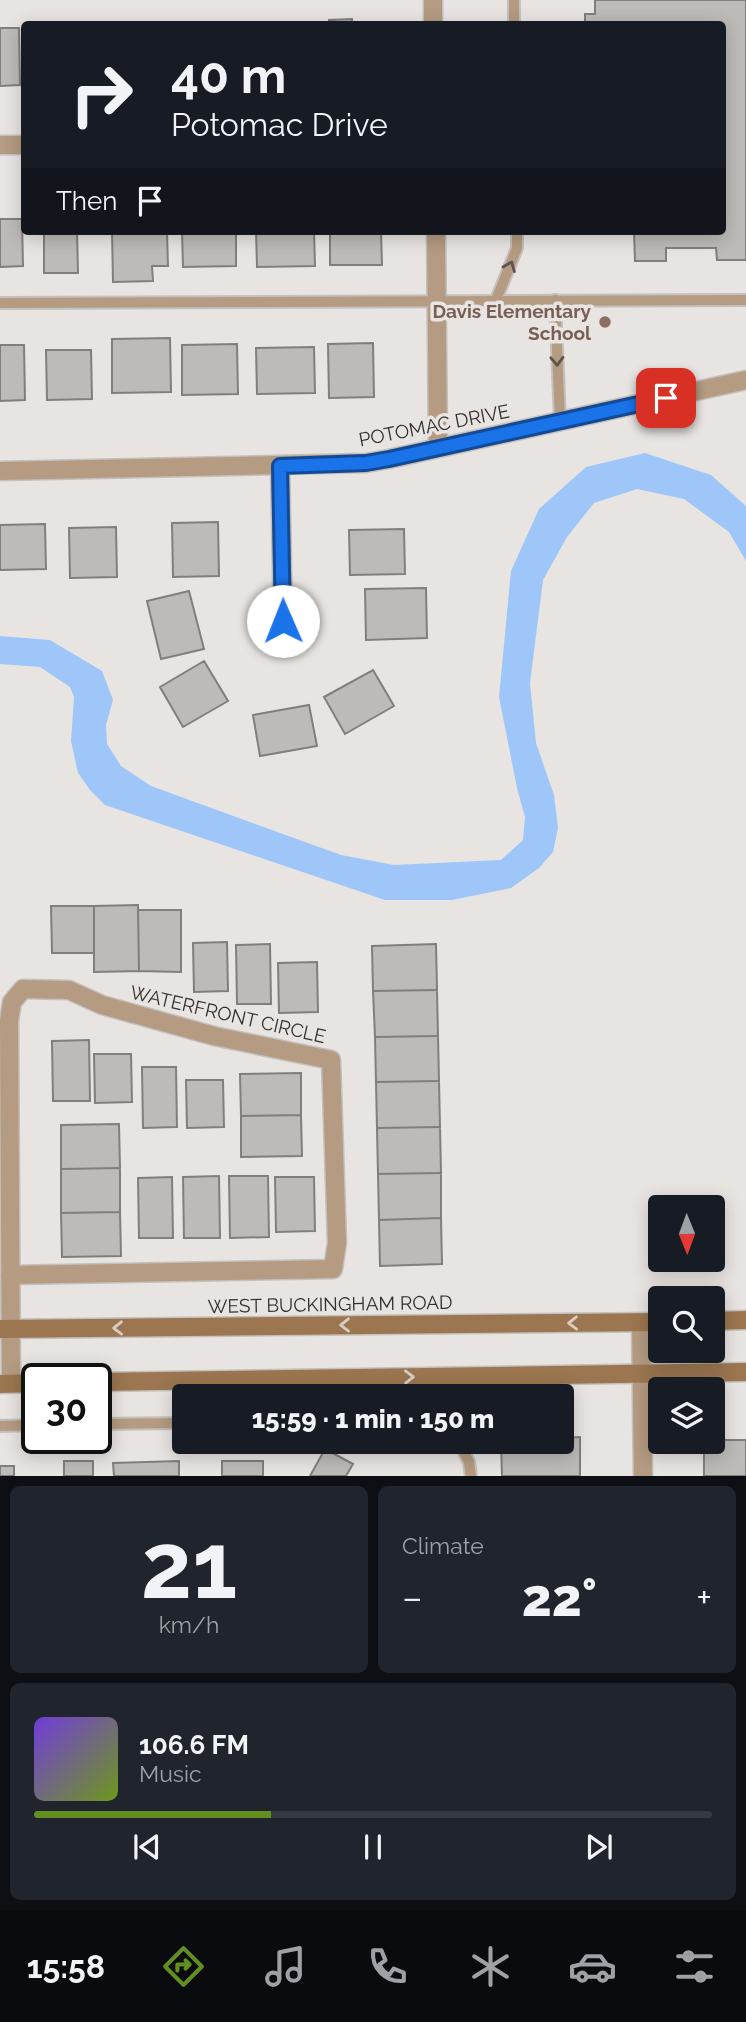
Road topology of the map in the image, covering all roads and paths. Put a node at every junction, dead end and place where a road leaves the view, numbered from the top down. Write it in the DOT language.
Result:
graph roads {
  1 [pos="433,0"];
  2 [pos="514,0"];
  3 [pos="433,21"];
  4 [pos="514,21"];
  5 [pos="0,145"];
  6 [pos="21,145"];
  7 [pos="436,235"];
  8 [pos="517,235"];
  9 [pos="436,300"];
  10 [pos="496,300"];
  11 [pos="555,300"];
  12 [pos="746,300"];
  13 [pos="0,303"];
  14 [pos="746,380"];
  15 [pos="560,421"];
  16 [pos="438,447"];
  17 [pos="280,466"];
  18 [pos="0,471"];
  19 [pos="283,621"];
  20 [pos="4,1182"];
  21 [pos="10,1275"];
  22 [pos="746,1320"];
  23 [pos="725,1321"];
  24 [pos="641,1323"];
  25 [pos="648,1323"];
  26 [pos="5,1329"];
  27 [pos="746,1372"];
  28 [pos="641,1373"];
  29 [pos="112,1382"];
  30 [pos="5,1383"];
  31 [pos="172,1423"];
  32 [pos="112,1424"];
  33 [pos="21,1425"];
  34 [pos="0,1426"];
  35 [pos="465,1454"];
  36 [pos="471,1476"];
  37 [pos="643,1476"];
  1 -- 3 [label="street"];
  2 -- 4 [label="lane"];
  5 -- 6 [label="street"];
  7 -- 9 [label="street"];
  10 -- 8 [label="lane, one-way"];
  9 -- 10 [label="lane"];
  9 -- 13 [label="lane"];
  9 -- 16 [label="street"];
  10 -- 11 [label="lane"];
  11 -- 12 [label="lane"];
  11 -- 15 [label="lane, one-way"];
  14 -- 15 [label="street, POTOMAC DRIVE"];
  15 -- 16 [label="street, POTOMAC DRIVE"];
  16 -- 17 [label="street, POTOMAC DRIVE"];
  17 -- 18 [label="street, POTOMAC DRIVE"];
  17 -- 19 [label="street"];
  20 -- 21 [label="street"];
  20 -- 21 [label="street, WATERFRONT CIRCLE"];
  21 -- 26 [label="street"];
  22 -- 23 [label="main road"];
  24 -- 25 [label="main road, WEST BUCKINGHAM ROAD"];
  24 -- 26 [label="main road, WEST BUCKINGHAM ROAD, one-way"];
  24 -- 28 [label="street"];
  26 -- 30 [label="street"];
  27 -- 28 [label="main road"];
  29 -- 28 [label="main road, one-way"];
  28 -- 37 [label="street"];
  31 -- 32 [label="lane"];
  33 -- 34 [label="lane"];
  35 -- 36 [label="lane"];
}
